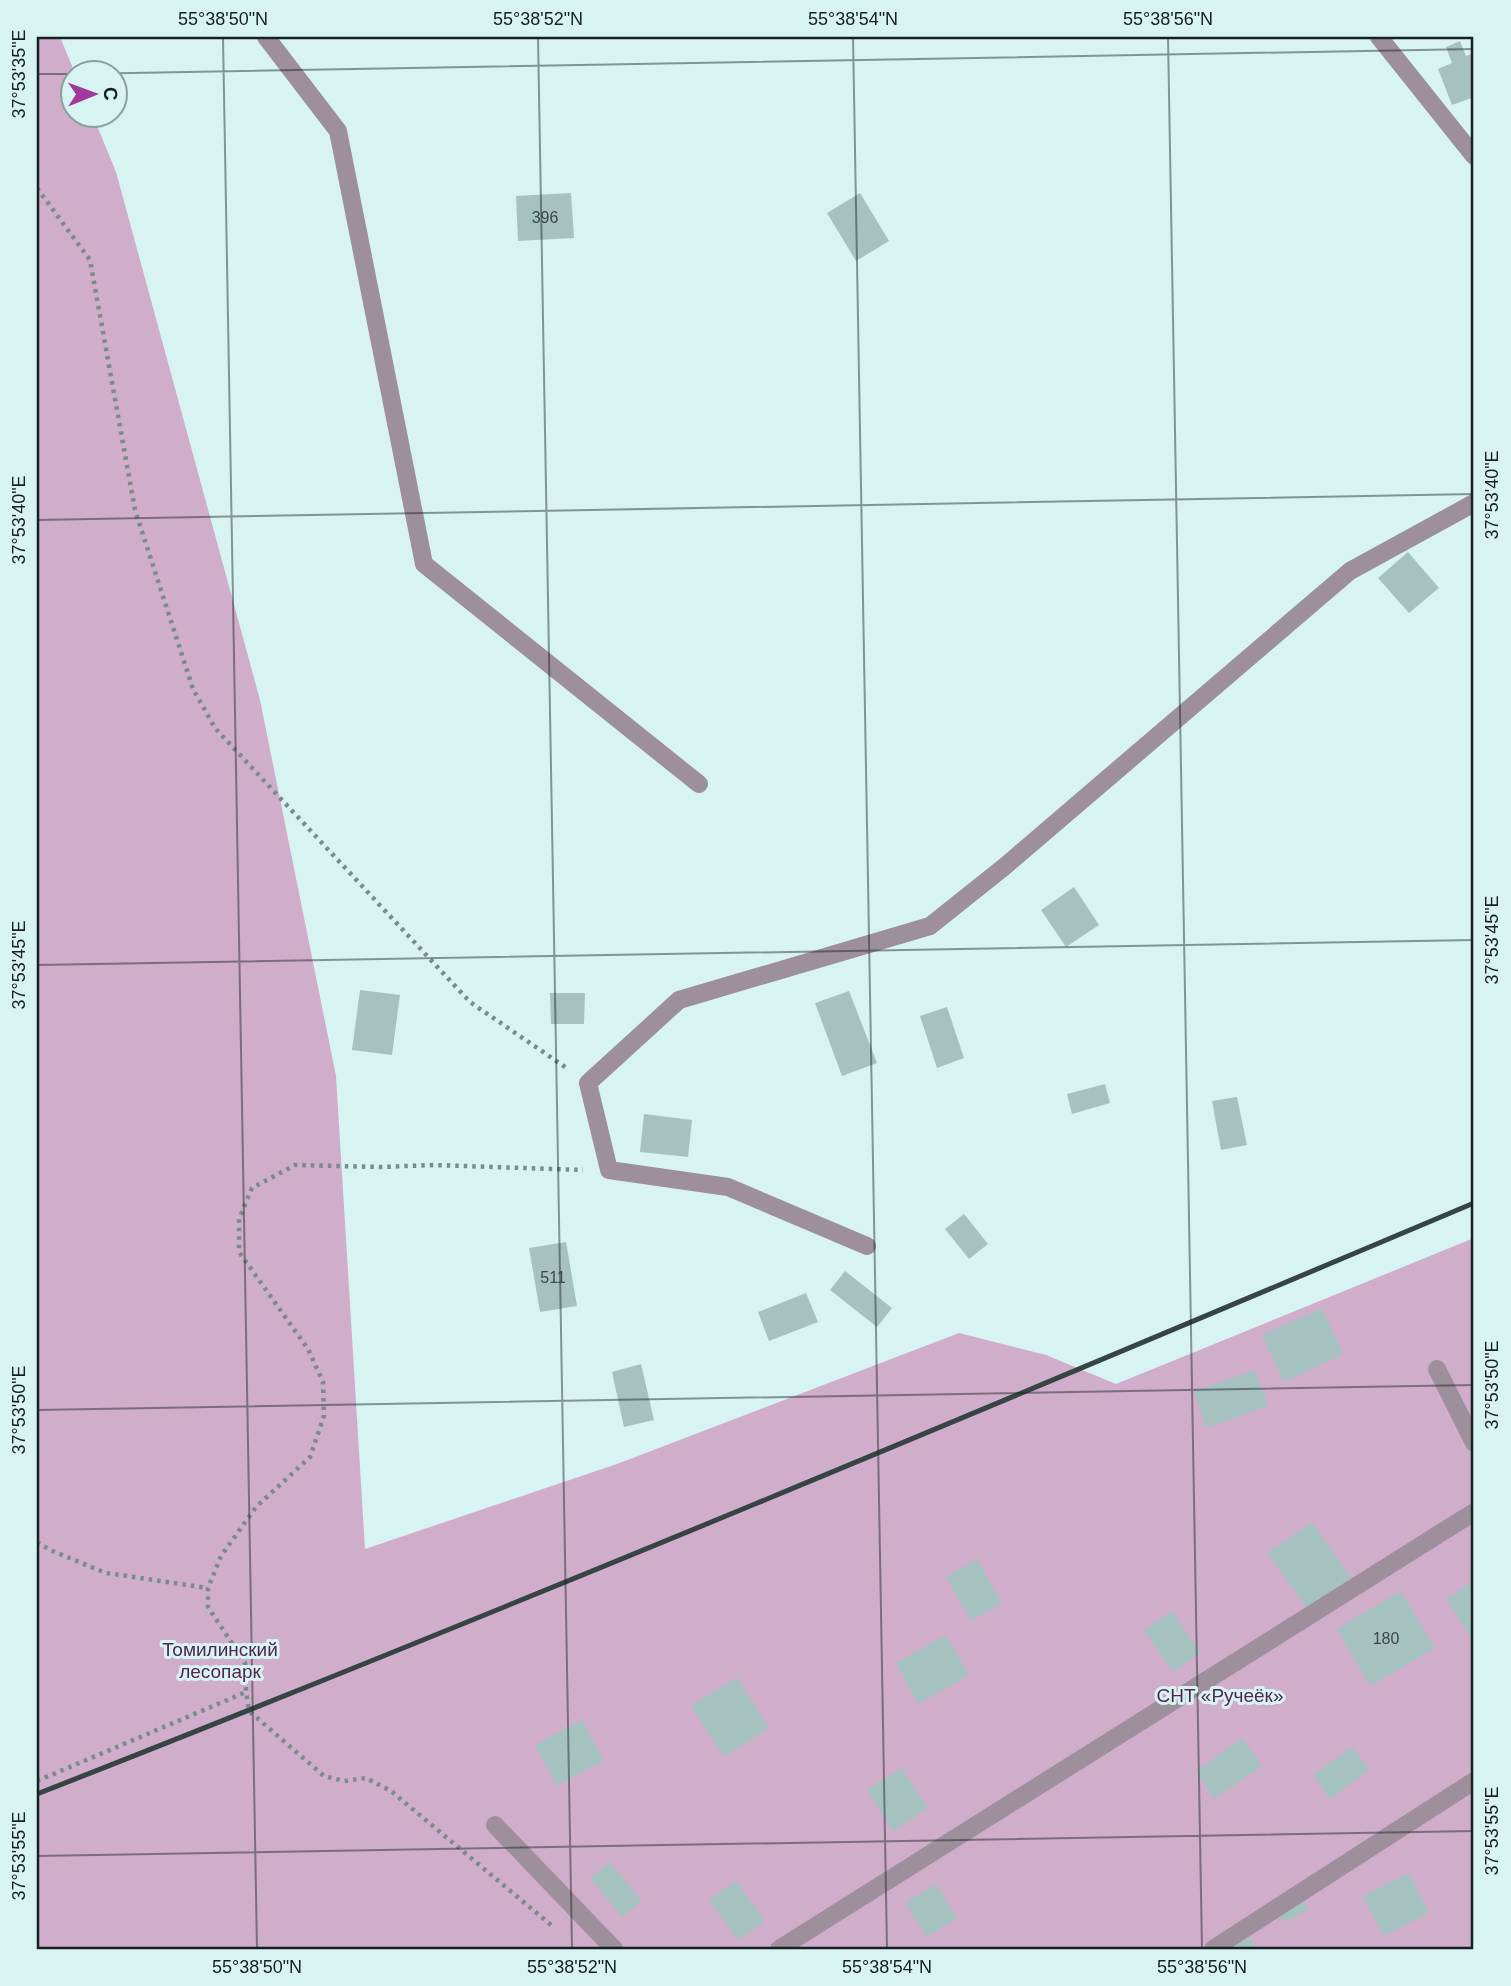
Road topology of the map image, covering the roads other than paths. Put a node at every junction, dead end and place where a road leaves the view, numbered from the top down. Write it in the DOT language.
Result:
graph roads {
  1 [pos="266,37"];
  2 [pos="1379,37"];
  3 [pos="1474,156"];
  4 [pos="1474,503"];
  5 [pos="699,784"];
  6 [pos="867,1246"];
  7 [pos="1437,1368"];
  8 [pos="1474,1443"];
  9 [pos="1474,1512"];
  10 [pos="1474,1781"];
  11 [pos="495,1825"];
  12 [pos="614,1949"];
  13 [pos="779,1949"];
  14 [pos="1213,1949"];
  1 -- 5 [label="street"];
  2 -- 3 [label="street"];
  4 -- 6 [label="street"];
  7 -- 8 [label="street"];
  9 -- 13 [label="street"];
  10 -- 14 [label="street"];
  11 -- 12 [label="street"];
}
